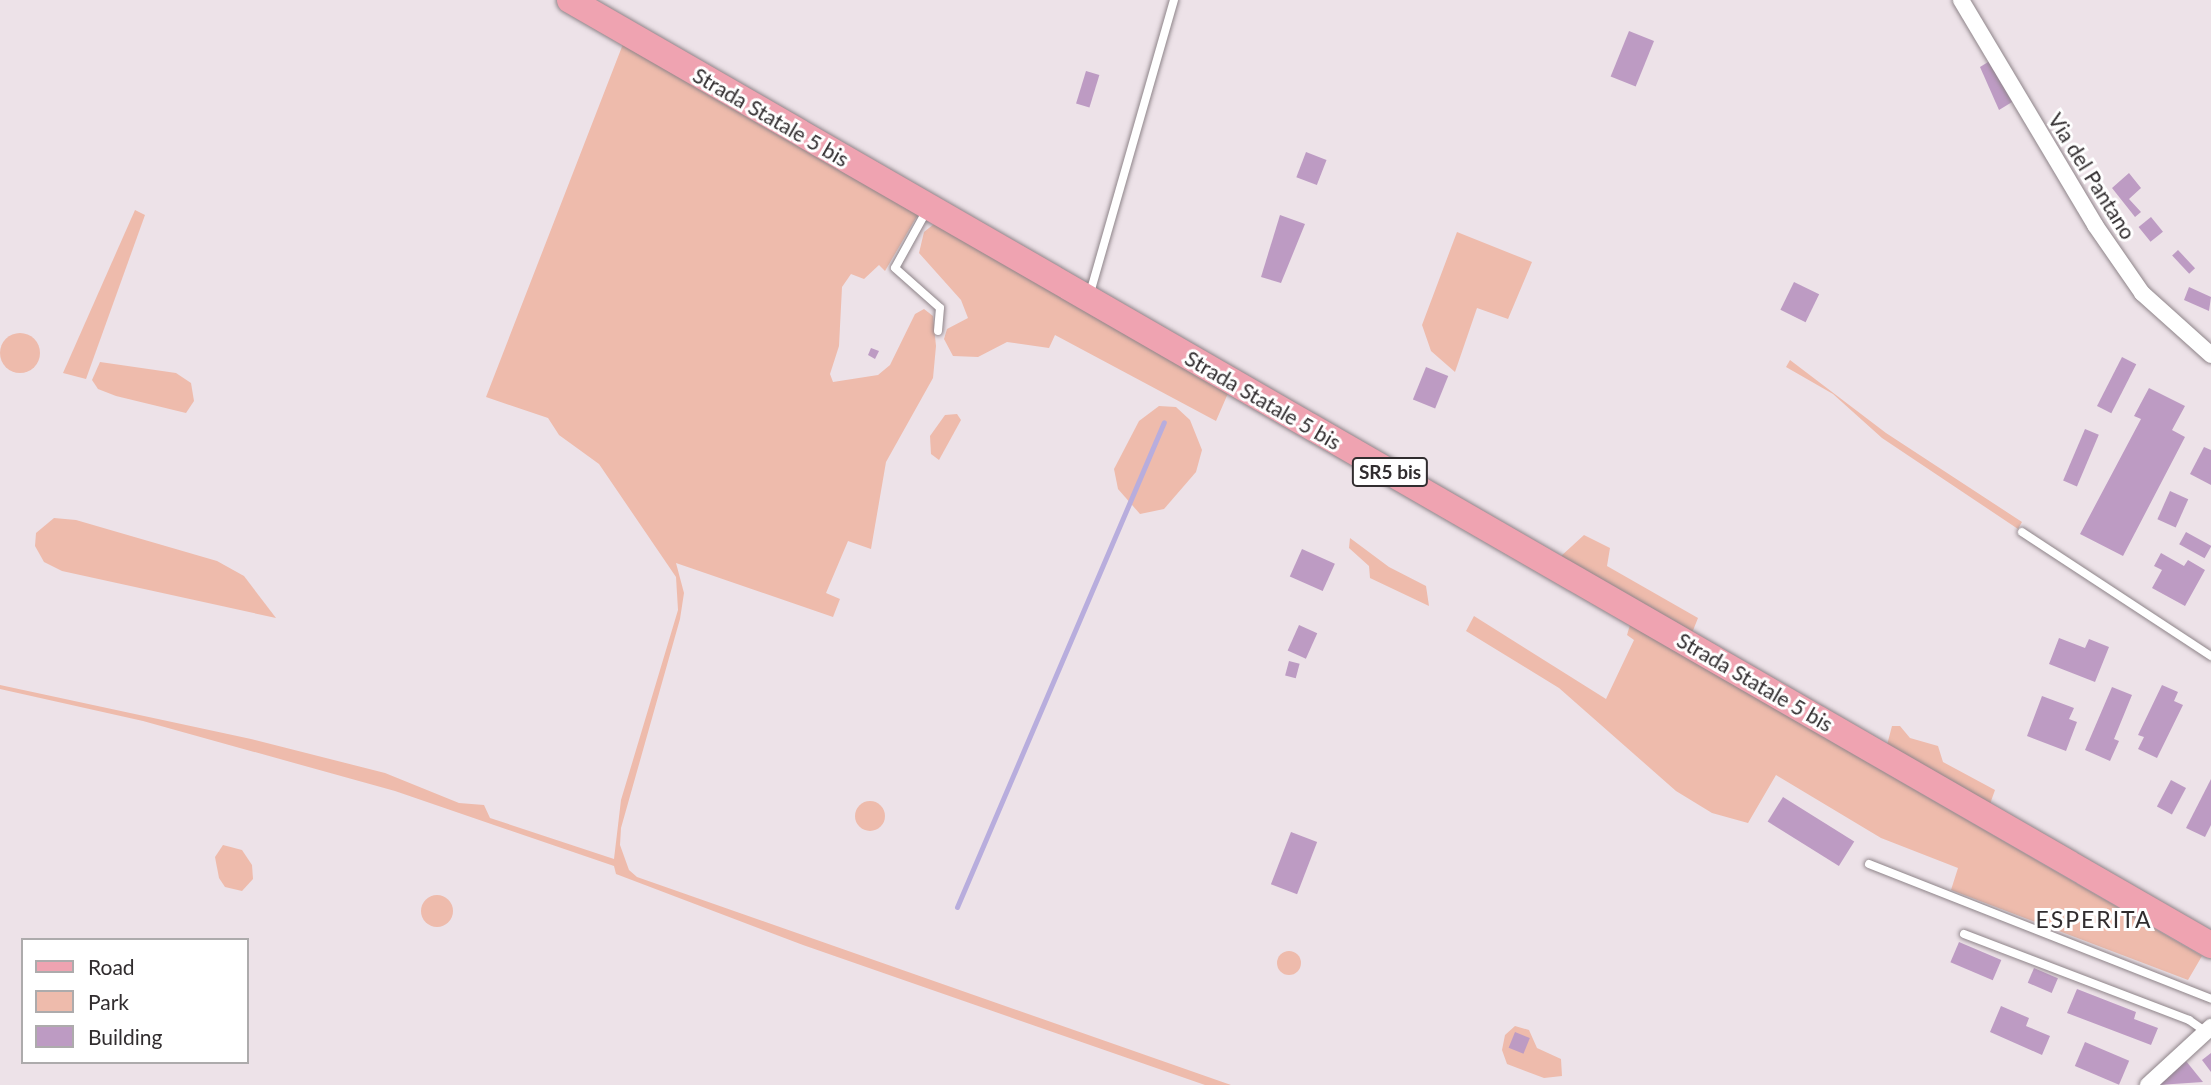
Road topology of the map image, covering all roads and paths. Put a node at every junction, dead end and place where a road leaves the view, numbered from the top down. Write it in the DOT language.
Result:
graph roads {
  1 [pos="570,0"];
  2 [pos="1174,0"];
  3 [pos="1961,0"];
  4 [pos="928,207"];
  5 [pos="1088,300"];
  6 [pos="938,331"];
  7 [pos="2211,355"];
  8 [pos="2022,532"];
  9 [pos="2211,656"];
  10 [pos="1869,864"];
  11 [pos="1964,934"];
  12 [pos="2211,945"];
  13 [pos="2211,999"];
  14 [pos="2208,1029"];
  15 [pos="2148,1085"];
  1 -- 4 [label="main road, Strada Statale 5 bis / SR5 bis"];
  2 -- 5 [label="lane"];
  3 -- 7 [label="street, Via del Pantano"];
  4 -- 5 [label="main road, Strada Statale 5 bis / SR5 bis"];
  4 -- 6 [label="lane"];
  5 -- 12 [label="main road, Strada Statale 5 bis / SR5 bis"];
  8 -- 9 [label="lane"];
  10 -- 13 [label="lane"];
  11 -- 14 [label="lane"];
  14 -- 15 [label="street"];
}
